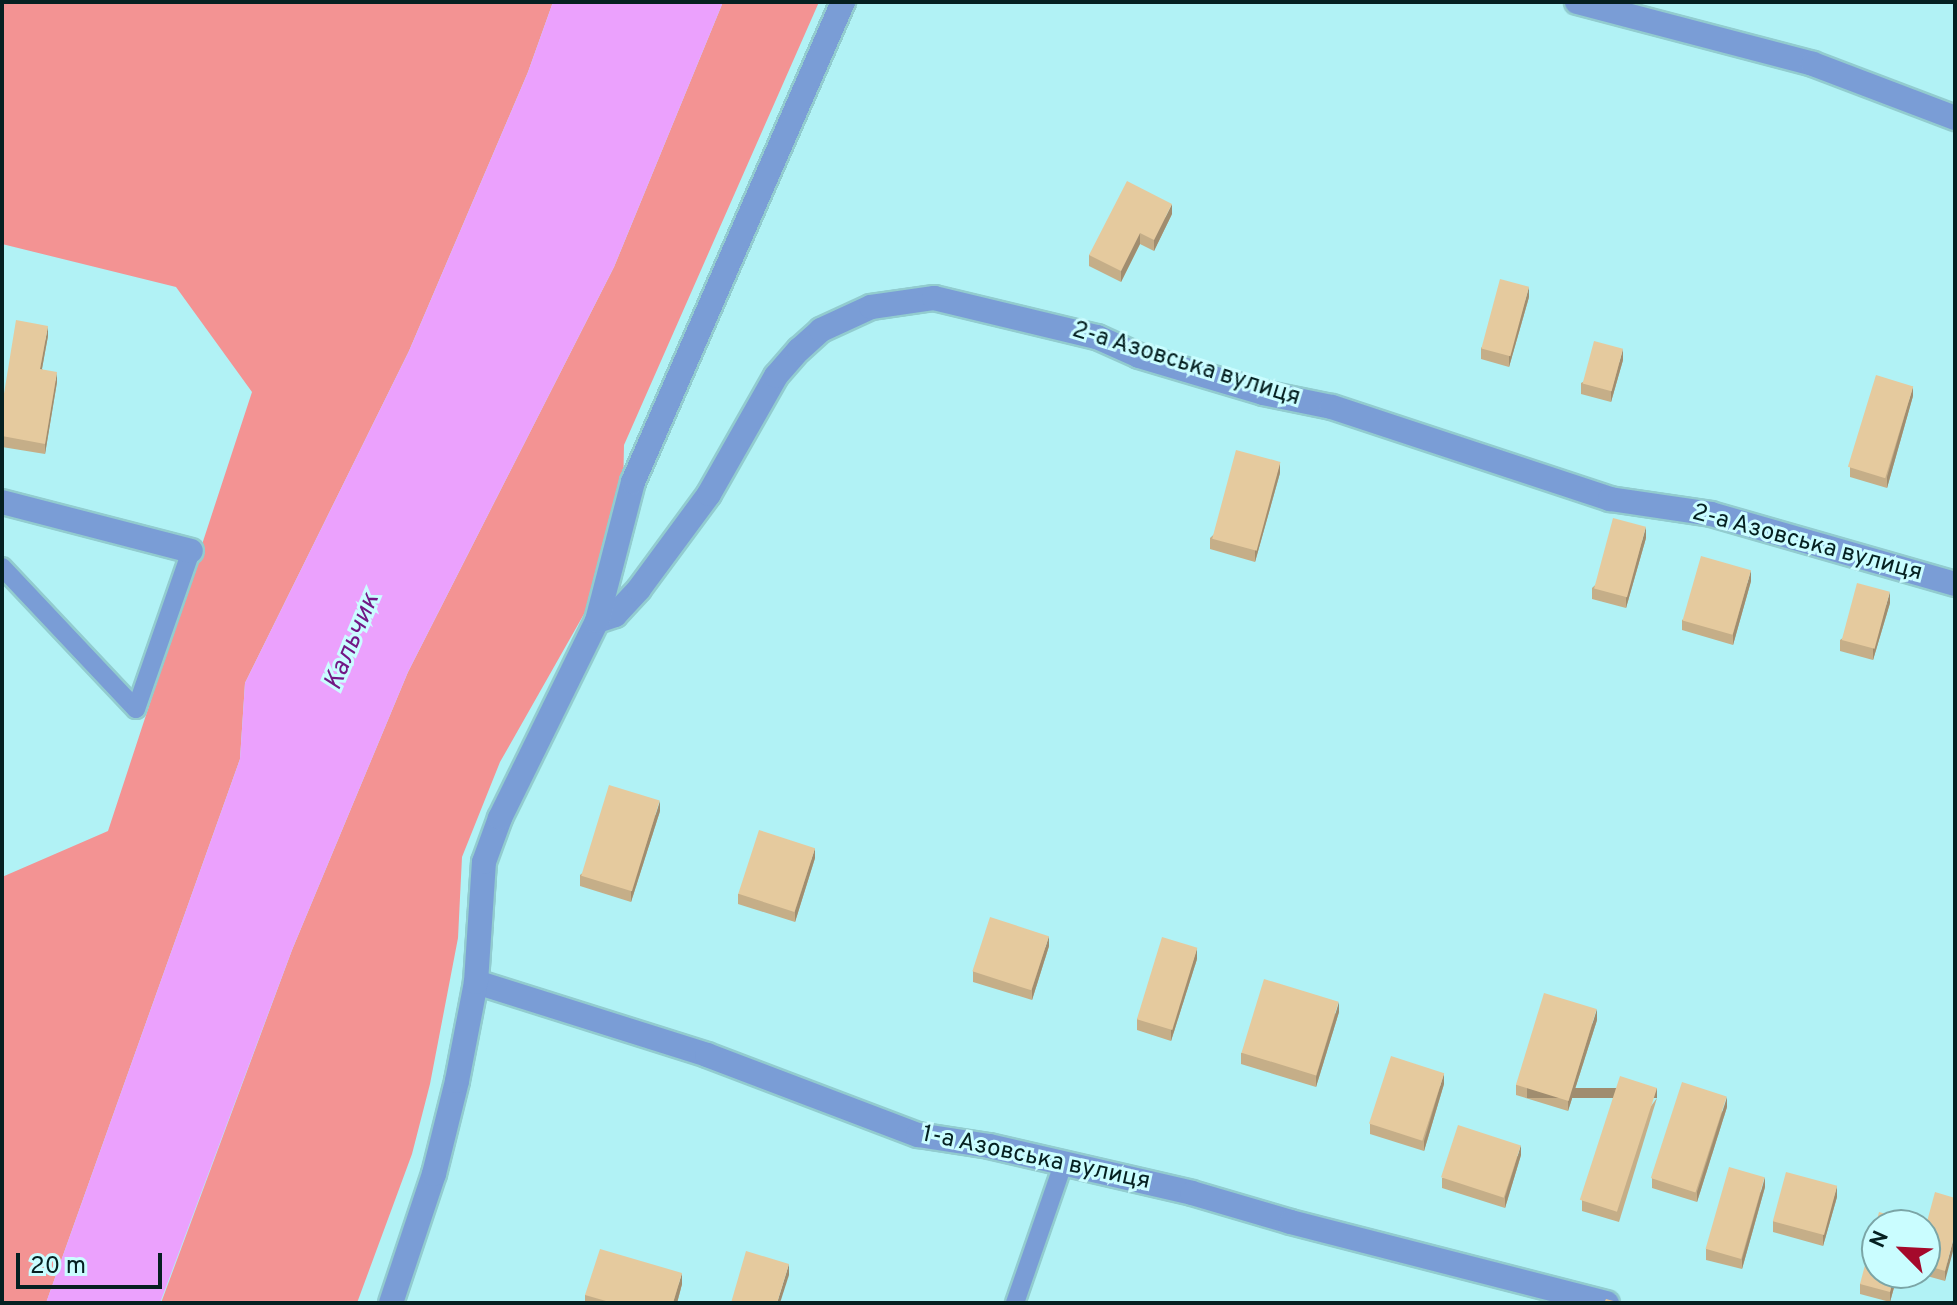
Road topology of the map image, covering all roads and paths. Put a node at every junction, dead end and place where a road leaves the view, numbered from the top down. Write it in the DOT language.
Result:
graph roads {
  1 [pos="843,2"];
  2 [pos="1577,2"];
  3 [pos="1955,118"];
  4 [pos="2,502"];
  5 [pos="191,551"];
  6 [pos="2,567"];
  7 [pos="1955,584"];
  8 [pos="597,621"];
  9 [pos="476,982"];
  10 [pos="1063,1164"];
  11 [pos="391,1303"];
  12 [pos="1015,1303"];
  13 [pos="1607,1303"];
  1 -- 8 [label="street"];
  2 -- 3 [label="street"];
  4 -- 5 [label="street"];
  5 -- 6 [label="lane"];
  7 -- 8 [label="street, 2-а Азовська вулиця"];
  8 -- 9 [label="street"];
  9 -- 10 [label="street, 1-а Азовська вулиця"];
  9 -- 11 [label="street"];
  10 -- 12 [label="lane"];
  10 -- 13 [label="street, 1-а Азовська вулиця"];
}
